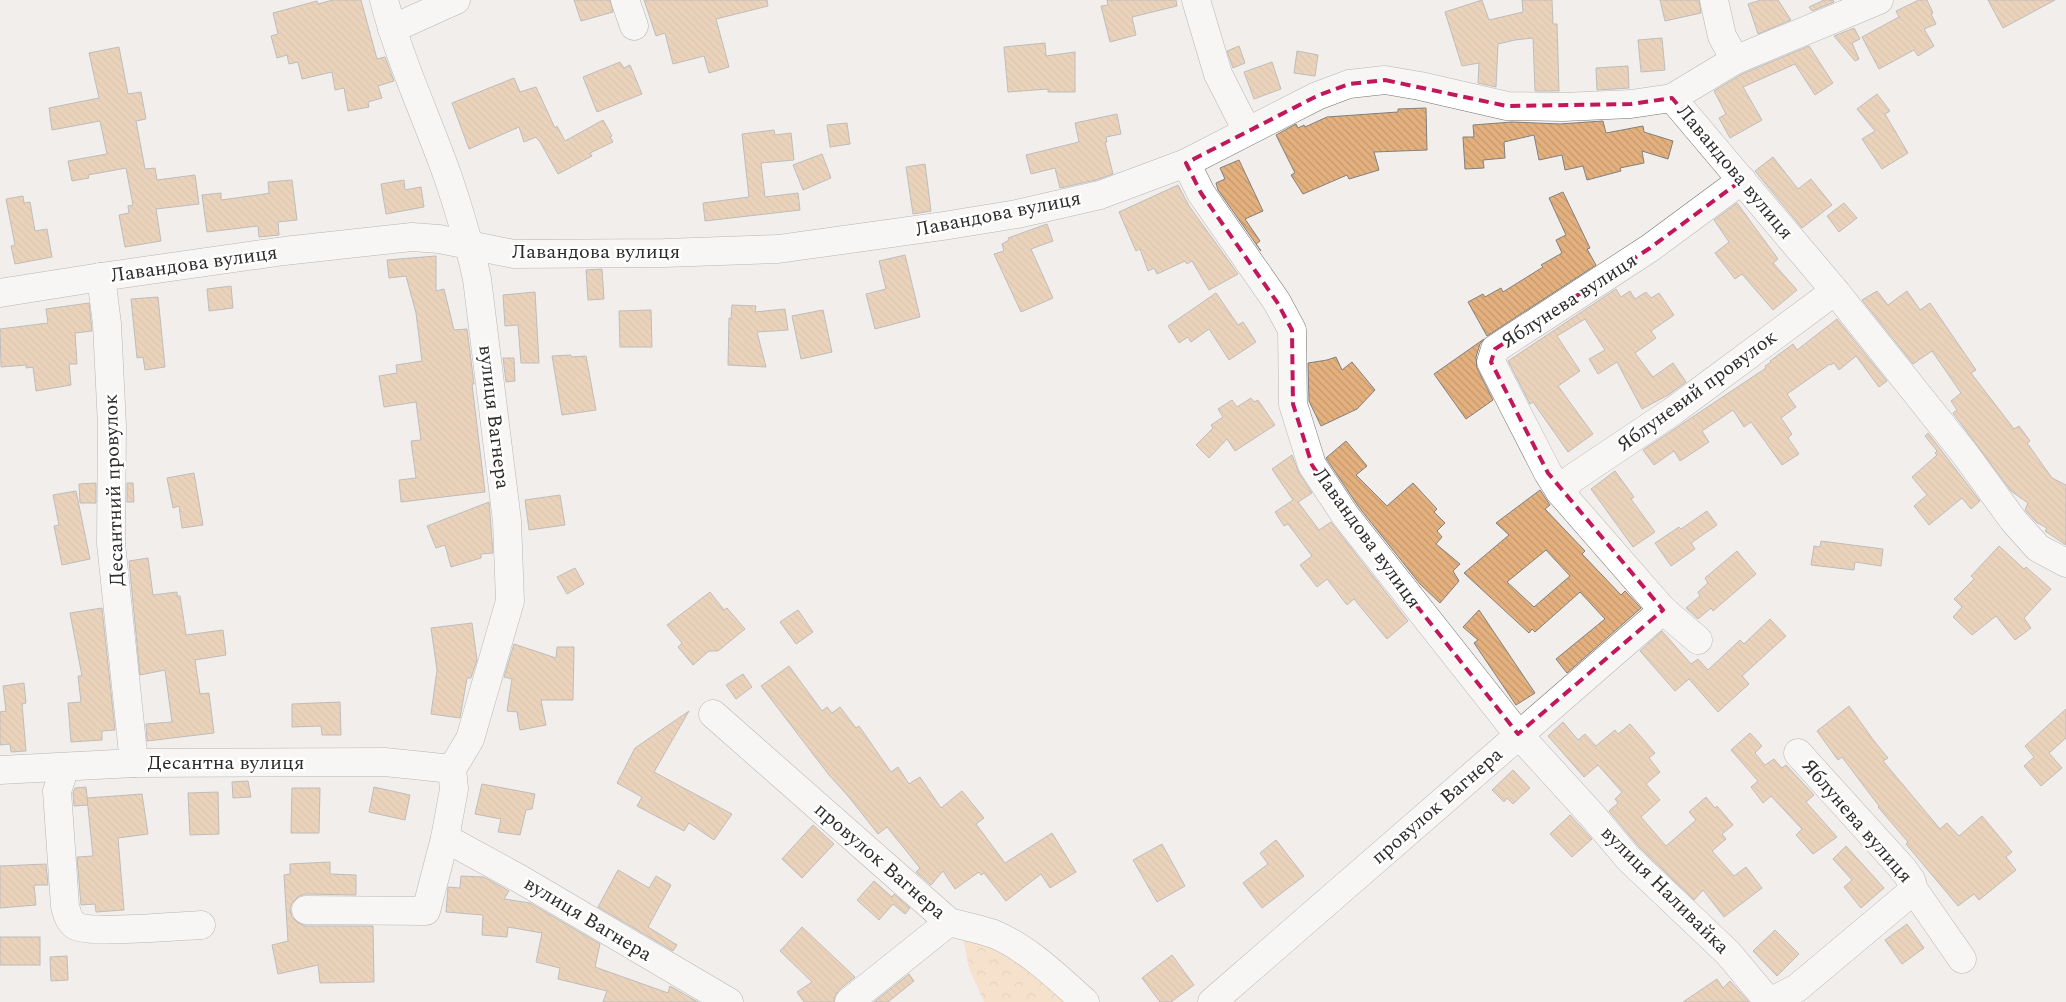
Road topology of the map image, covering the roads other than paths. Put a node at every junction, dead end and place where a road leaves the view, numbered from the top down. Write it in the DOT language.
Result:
graph roads {
  1 [pos="384,0"];
  2 [pos="456,0"];
  3 [pos="625,0"];
  4 [pos="1196,0"];
  5 [pos="1714,0"];
  6 [pos="1879,0"];
  7 [pos="634,26"];
  8 [pos="392,29"];
  9 [pos="1735,60"];
  10 [pos="1672,98"];
  11 [pos="1248,131"];
  12 [pos="1186,163"];
  13 [pos="1742,180"];
  14 [pos="469,244"];
  15 [pos="101,276"];
  16 [pos="1835,291"];
  17 [pos="0,293"];
  18 [pos="1560,492"];
  19 [pos="2066,563"];
  20 [pos="1663,610"];
  21 [pos="1698,640"];
  22 [pos="713,714"];
  23 [pos="1518,734"];
  24 [pos="1798,752"];
  25 [pos="134,763"];
  26 [pos="65,768"];
  27 [pos="452,769"];
  28 [pos="0,770"];
  29 [pos="445,838"];
  30 [pos="1914,890"];
  31 [pos="306,910"];
  32 [pos="949,922"];
  33 [pos="201,925"];
  34 [pos="1962,960"];
  35 [pos="729,1002"];
  36 [pos="849,1002"];
  37 [pos="1085,1002"];
  38 [pos="1212,1002"];
  39 [pos="1770,1002"];
  1 -- 8 [label="street, вулиця Вагнера"];
  2 -- 8 [label="street"];
  3 -- 7 [label="street"];
  4 -- 11 [label="street"];
  5 -- 9 [label="street"];
  6 -- 9 [label="street"];
  8 -- 14 [label="street, вулиця Вагнера"];
  9 -- 10 [label="street"];
  10 -- 11 [label="street, Лавандова вулиця"];
  10 -- 13 [label="street, Лавандова вулиця"];
  11 -- 12 [label="street, Лавандова вулиця"];
  12 -- 14 [label="street, Лавандова вулиця"];
  12 -- 23 [label="street, Лавандова вулиця"];
  13 -- 16 [label="street, Лавандова вулиця"];
  13 -- 18 [label="street, Яблунева вулиця"];
  14 -- 15 [label="street, Лавандова вулиця"];
  14 -- 27 [label="street, вулиця Вагнера"];
  15 -- 17 [label="street, Лавандова вулиця"];
  15 -- 25 [label="street, Десантний провулок"];
  16 -- 18 [label="street, Яблуневий провулок"];
  16 -- 19 [label="street, Лавандова вулиця"];
  18 -- 20 [label="street, Яблунева вулиця"];
  20 -- 21 [label="street, Яблунева вулиця"];
  20 -- 23 [label="street, провулок Вагнера"];
  22 -- 32 [label="street, провулок Вагнера"];
  23 -- 38 [label="street, провулок Вагнера"];
  23 -- 39 [label="street, вулиця Наливайка"];
  24 -- 30 [label="street, Яблунева вулиця"];
  25 -- 26 [label="street, Десантна вулиця"];
  25 -- 27 [label="street, Десантна вулиця"];
  26 -- 28 [label="street, Десантна вулиця"];
  26 -- 33 [label="street"];
  27 -- 29 [label="street"];
  29 -- 31 [label="street"];
  29 -- 35 [label="street, вулиця Вагнера"];
  30 -- 34 [label="street, Яблунева вулиця"];
  30 -- 39 [label="street, вулиця Наливайка"];
  32 -- 36 [label="street"];
  32 -- 37 [label="street, провулок Вагнера"];
}
